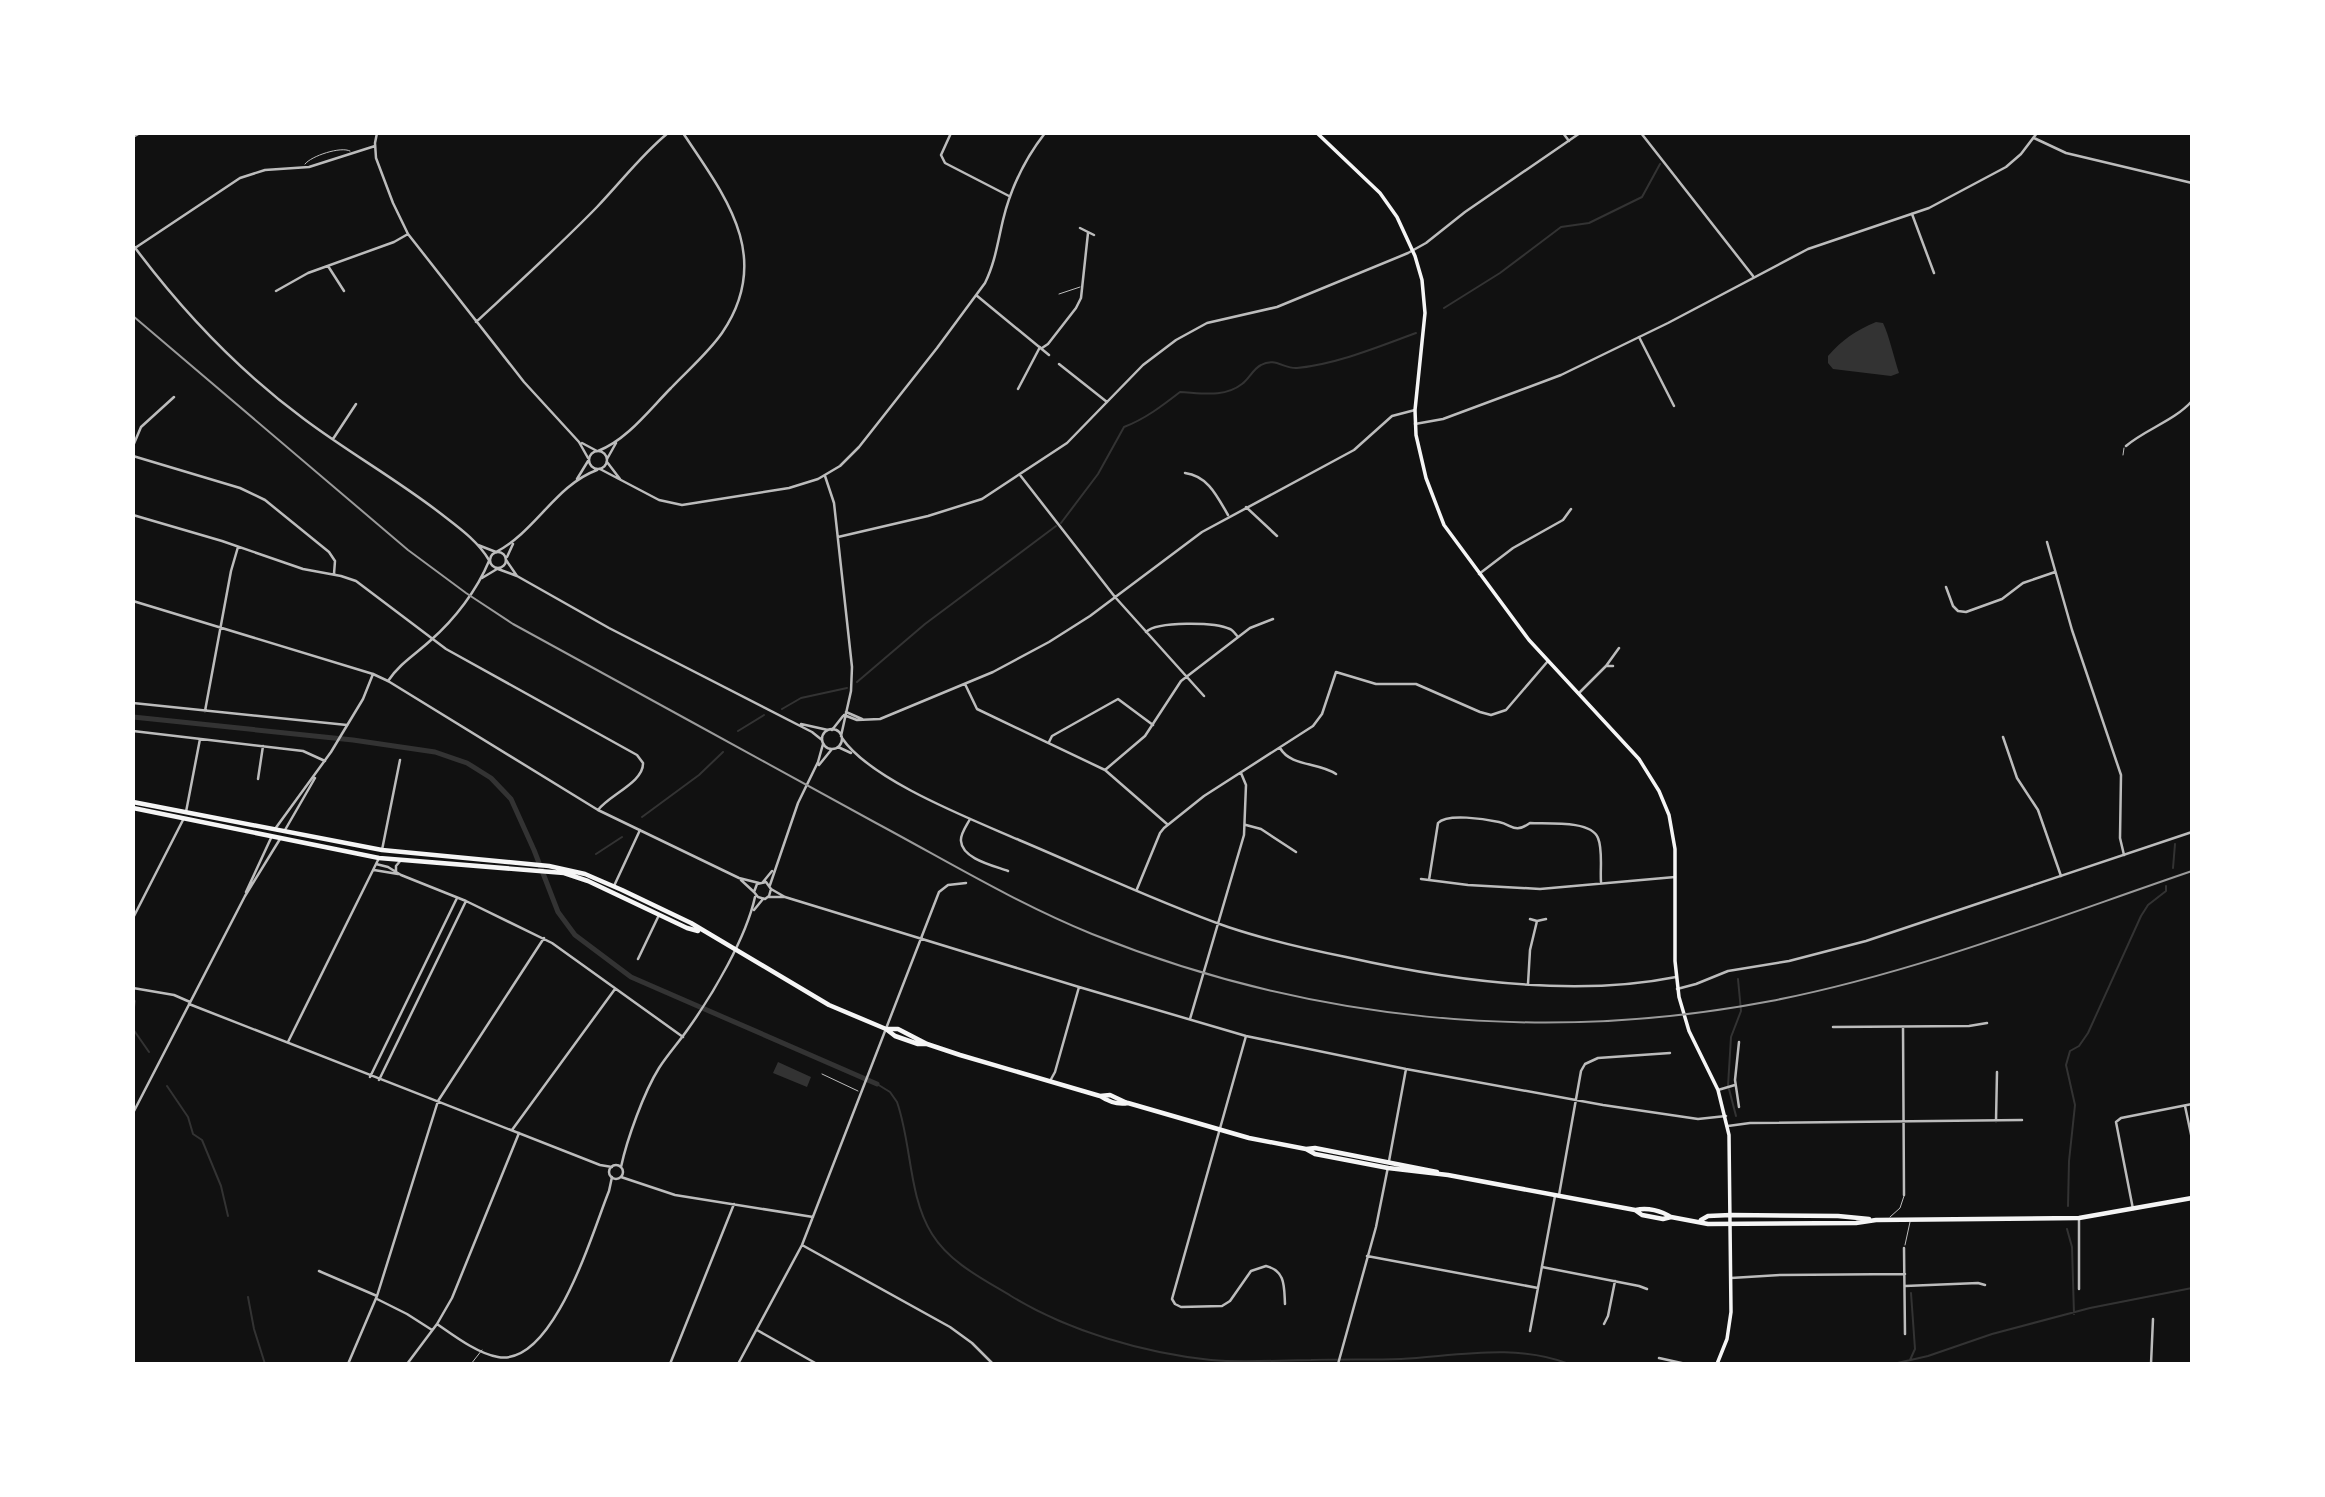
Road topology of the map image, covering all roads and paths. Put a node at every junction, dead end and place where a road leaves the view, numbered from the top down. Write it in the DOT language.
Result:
graph roads {
  1 [pos="139,133"];
  2 [pos="377,133"];
  3 [pos="668,133"];
  4 [pos="683,133"];
  5 [pos="951,133"];
  6 [pos="1045,133"];
  7 [pos="1317,133"];
  8 [pos="1563,133"];
  9 [pos="1580,133"];
  10 [pos="1641,133"];
  11 [pos="2037,133"];
  12 [pos="133,137"];
  13 [pos="2034,138"];
  14 [pos="1569,141"];
  15 [pos="375,146"];
  16 [pos="352,153"];
  17 [pos="306,168"];
  18 [pos="2192,183"];
  19 [pos="1009,197"];
  20 [pos="1912,214"];
  21 [pos="1080,228"];
  22 [pos="1088,233"];
  23 [pos="408,234"];
  24 [pos="1094,235"];
  25 [pos="134,246"];
  26 [pos="1413,250"];
  27 [pos="328,266"];
  28 [pos="1934,273"];
  29 [pos="1753,276"];
  30 [pos="1083,288"];
  31 [pos="276,291"];
  32 [pos="344,291"];
  33 [pos="976,295"];
  34 [pos="1058,297"];
  35 [pos="476,322"];
  36 [pos="1639,337"];
  37 [pos="1041,347"];
  38 [pos="1049,355"];
  39 [pos="1059,364"];
  40 [pos="1018,389"];
  41 [pos="174,397"];
  42 [pos="2192,401"];
  43 [pos="1107,402"];
  44 [pos="356,404"];
  45 [pos="1674,406"];
  46 [pos="1415,410"];
  47 [pos="1415,424"];
  48 [pos="333,439"];
  49 [pos="618,440"];
  50 [pos="579,442"];
  51 [pos="133,446"];
  52 [pos="2126,446"];
  53 [pos="597,451"];
  54 [pos="2123,455"];
  55 [pos="133,457"];
  56 [pos="588,460"];
  57 [pos="607,461"];
  58 [pos="599,469"];
  59 [pos="1185,473"];
  60 [pos="1020,475"];
  61 [pos="825,476"];
  62 [pos="575,482"];
  63 [pos="625,483"];
  64 [pos="1246,507"];
  65 [pos="1571,509"];
  66 [pos="133,515"];
  67 [pos="1228,516"];
  68 [pos="1277,536"];
  69 [pos="838,537"];
  70 [pos="514,541"];
  71 [pos="2048,542"];
  72 [pos="478,545"];
  73 [pos="238,547"];
  74 [pos="496,552"];
  75 [pos="506,560"];
  76 [pos="489,561"];
  77 [pos="498,569"];
  78 [pos="2055,572"];
  79 [pos="334,574"];
  80 [pos="1479,574"];
  81 [pos="516,576"];
  82 [pos="482,578"];
  83 [pos="1946,587"];
  84 [pos="1115,597"];
  85 [pos="133,601"];
  86 [pos="1273,619"];
  87 [pos="221,627"];
  88 [pos="1146,632"];
  89 [pos="1238,637"];
  90 [pos="432,639"];
  91 [pos="1619,648"];
  92 [pos="1548,662"];
  93 [pos="1606,666"];
  94 [pos="1614,666"];
  95 [pos="373,674"];
  96 [pos="1187,676"];
  97 [pos="388,681"];
  98 [pos="965,684"];
  99 [pos="1579,693"];
  100 [pos="1204,696"];
  101 [pos="133,703"];
  102 [pos="205,711"];
  103 [pos="845,715"];
  104 [pos="794,722"];
  105 [pos="347,725"];
  106 [pos="1153,725"];
  107 [pos="831,730"];
  108 [pos="133,731"];
  109 [pos="2003,737"];
  110 [pos="201,738"];
  111 [pos="841,738"];
  112 [pos="823,742"];
  113 [pos="1049,743"];
  114 [pos="264,746"];
  115 [pos="838,747"];
  116 [pos="1280,748"];
  117 [pos="832,749"];
  118 [pos="854,755"];
  119 [pos="400,760"];
  120 [pos="326,761"];
  121 [pos="815,770"];
  122 [pos="1105,770"];
  123 [pos="318,772"];
  124 [pos="1241,773"];
  125 [pos="1336,774"];
  126 [pos="258,779"];
  127 [pos="133,802"];
  128 [pos="133,808"];
  129 [pos="598,810"];
  130 [pos="185,815"];
  131 [pos="970,819"];
  132 [pos="1168,824"];
  133 [pos="1246,825"];
  134 [pos="275,829"];
  135 [pos="640,830"];
  136 [pos="285,831"];
  137 [pos="2192,832"];
  138 [pos="272,835"];
  139 [pos="281,837"];
  140 [pos="382,850"];
  141 [pos="1296,852"];
  142 [pos="2124,855"];
  143 [pos="379,858"];
  144 [pos="401,860"];
  145 [pos="376,864"];
  146 [pos="533,867"];
  147 [pos="550,868"];
  148 [pos="774,869"];
  149 [pos="374,870"];
  150 [pos="396,871"];
  151 [pos="1009,871"];
  152 [pos="401,875"];
  153 [pos="2061,876"];
  154 [pos="1675,877"];
  155 [pos="739,878"];
  156 [pos="1421,879"];
  157 [pos="1429,880"];
  158 [pos="761,882"];
  159 [pos="967,883"];
  160 [pos="1601,883"];
  161 [pos="614,886"];
  162 [pos="771,887"];
  163 [pos="1137,890"];
  164 [pos="611,892"];
  165 [pos="755,893"];
  166 [pos="245,895"];
  167 [pos="785,897"];
  168 [pos="457,898"];
  169 [pos="765,898"];
  170 [pos="466,901"];
  171 [pos="752,913"];
  172 [pos="659,915"];
  173 [pos="133,918"];
  174 [pos="1530,919"];
  175 [pos="1546,919"];
  176 [pos="1537,921"];
  177 [pos="1217,923"];
  178 [pos="702,932"];
  179 [pos="544,938"];
  180 [pos="922,938"];
  181 [pos="736,948"];
  182 [pos="638,960"];
  183 [pos="1676,977"];
  184 [pos="1528,984"];
  185 [pos="133,988"];
  186 [pos="616,988"];
  187 [pos="1079,988"];
  188 [pos="1677,989"];
  189 [pos="190,1003"];
  190 [pos="1189,1020"];
  191 [pos="1987,1023"];
  192 [pos="1833,1027"];
  193 [pos="1903,1027"];
  194 [pos="886,1029"];
  195 [pos="1246,1036"];
  196 [pos="682,1037"];
  197 [pos="288,1042"];
  198 [pos="1739,1042"];
  199 [pos="1670,1053"];
  200 [pos="1406,1069"];
  201 [pos="1997,1072"];
  202 [pos="822,1074"];
  203 [pos="370,1077"];
  204 [pos="379,1080"];
  205 [pos="1050,1081"];
  206 [pos="1736,1085"];
  207 [pos="1718,1090"];
  208 [pos="861,1093"];
  209 [pos="1577,1100"];
  210 [pos="438,1101"];
  211 [pos="2192,1104"];
  212 [pos="2185,1105"];
  213 [pos="1739,1107"];
  214 [pos="133,1113"];
  215 [pos="1726,1116"];
  216 [pos="2022,1120"];
  217 [pos="1904,1121"];
  218 [pos="1996,1121"];
  219 [pos="1728,1126"];
  220 [pos="1219,1129"];
  221 [pos="512,1130"];
  222 [pos="519,1133"];
  223 [pos="2192,1139"];
  224 [pos="1306,1149"];
  225 [pos="624,1154"];
  226 [pos="1389,1161"];
  227 [pos="600,1165"];
  228 [pos="613,1166"];
  229 [pos="621,1167"];
  230 [pos="1388,1168"];
  231 [pos="623,1172"];
  232 [pos="611,1175"];
  233 [pos="1448,1175"];
  234 [pos="619,1178"];
  235 [pos="634,1180"];
  236 [pos="609,1191"];
  237 [pos="1904,1195"];
  238 [pos="1557,1196"];
  239 [pos="2192,1198"];
  240 [pos="734,1204"];
  241 [pos="2133,1210"];
  242 [pos="1731,1215"];
  243 [pos="813,1217"];
  244 [pos="2079,1218"];
  245 [pos="1876,1220"];
  246 [pos="1885,1220"];
  247 [pos="1910,1220"];
  248 [pos="1700,1221"];
  249 [pos="1731,1224"];
  250 [pos="802,1245"];
  251 [pos="1904,1248"];
  252 [pos="1367,1256"];
  253 [pos="1542,1267"];
  254 [pos="319,1271"];
  255 [pos="1905,1274"];
  256 [pos="1731,1278"];
  257 [pos="1615,1281"];
  258 [pos="1984,1285"];
  259 [pos="1905,1286"];
  260 [pos="1538,1288"];
  261 [pos="1647,1289"];
  262 [pos="2079,1289"];
  263 [pos="377,1297"];
  264 [pos="1285,1304"];
  265 [pos="2153,1319"];
  266 [pos="437,1324"];
  267 [pos="1604,1324"];
  268 [pos="757,1330"];
  269 [pos="432,1331"];
  270 [pos="1530,1331"];
  271 [pos="1905,1334"];
  272 [pos="482,1350"];
  273 [pos="500,1358"];
  274 [pos="1659,1358"];
  275 [pos="348,1364"];
  276 [pos="407,1364"];
  277 [pos="471,1364"];
  278 [pos="499,1364"];
  279 [pos="670,1364"];
  280 [pos="738,1364"];
  281 [pos="817,1364"];
  282 [pos="993,1364"];
  283 [pos="1338,1364"];
  284 [pos="1686,1364"];
  285 [pos="1717,1364"];
  286 [pos="2151,1364"];
  1 -- 12 [label="street"];
  2 -- 15 [label="street"];
  3 -- 35 [label="street"];
  4 -- 49 [label="street"];
  5 -- 19 [label="street"];
  6 -- 19 [label="street"];
  7 -- 26 [label="main road"];
  8 -- 14 [label="street"];
  9 -- 14 [label="street"];
  10 -- 29 [label="street"];
  11 -- 13 [label="street"];
  13 -- 18 [label="street"];
  13 -- 20 [label="street"];
  14 -- 26 [label="street"];
  15 -- 16 [label="street"];
  15 -- 23 [label="street"];
  16 -- 17 [label="street"];
  16 -- 17 [label="lane"];
  17 -- 25 [label="street"];
  19 -- 33 [label="street"];
  20 -- 28 [label="street"];
  20 -- 29 [label="street"];
  21 -- 22 [label="street"];
  22 -- 24 [label="street"];
  22 -- 30 [label="street"];
  23 -- 27 [label="street"];
  23 -- 35 [label="street"];
  25 -- 48 [label="street"];
  26 -- 43 [label="street"];
  26 -- 46 [label="main road"];
  27 -- 31 [label="street"];
  27 -- 32 [label="street"];
  29 -- 36 [label="street"];
  30 -- 34 [label="lane"];
  30 -- 37 [label="street"];
  33 -- 37 [label="street"];
  33 -- 61 [label="street"];
  35 -- 50 [label="street"];
  36 -- 45 [label="street"];
  36 -- 47 [label="street"];
  37 -- 38 [label="street"];
  37 -- 40 [label="street"];
  39 -- 43 [label="street"];
  41 -- 51 [label="street"];
  42 -- 52 [label="street"];
  43 -- 60 [label="street"];
  44 -- 48 [label="street"];
  46 -- 47 [label="main road"];
  46 -- 64 [label="street"];
  47 -- 80 [label="main road"];
  48 -- 72 [label="street"];
  49 -- 53 [label="street"];
  49 -- 57 [label="street"];
  50 -- 53 [label="street"];
  50 -- 56 [label="street"];
  52 -- 54 [label="lane"];
  53 -- 56 [label="street"];
  53 -- 57 [label="street"];
  55 -- 79 [label="street"];
  56 -- 58 [label="street"];
  56 -- 62 [label="street"];
  57 -- 58 [label="street"];
  57 -- 63 [label="street"];
  58 -- 62 [label="street"];
  58 -- 63 [label="street"];
  59 -- 67 [label="street"];
  60 -- 69 [label="street"];
  60 -- 84 [label="street"];
  61 -- 63 [label="street"];
  61 -- 69 [label="street"];
  62 -- 70 [label="street"];
  64 -- 67 [label="street"];
  64 -- 68 [label="street"];
  65 -- 80 [label="street"];
  66 -- 73 [label="street"];
  67 -- 84 [label="street"];
  69 -- 103 [label="street"];
  70 -- 74 [label="street"];
  70 -- 75 [label="street"];
  71 -- 78 [label="street"];
  72 -- 74 [label="street"];
  72 -- 76 [label="street"];
  73 -- 79 [label="street"];
  73 -- 87 [label="street"];
  74 -- 75 [label="street"];
  74 -- 76 [label="street"];
  75 -- 77 [label="street"];
  75 -- 81 [label="street"];
  76 -- 77 [label="street"];
  76 -- 82 [label="street"];
  77 -- 81 [label="street"];
  77 -- 82 [label="street"];
  78 -- 83 [label="street"];
  78 -- 142 [label="street"];
  79 -- 90 [label="street"];
  80 -- 92 [label="main road"];
  81 -- 104 [label="street"];
  82 -- 90 [label="street"];
  84 -- 88 [label="street"];
  84 -- 98 [label="street"];
  85 -- 87 [label="street"];
  86 -- 89 [label="street"];
  87 -- 95 [label="street"];
  87 -- 102 [label="street"];
  88 -- 89 [label="street"];
  88 -- 96 [label="street"];
  89 -- 96 [label="street"];
  90 -- 97 [label="street"];
  90 -- 129 [label="street"];
  91 -- 93 [label="street"];
  92 -- 99 [label="main road"];
  92 -- 116 [label="street"];
  93 -- 94 [label="street"];
  93 -- 99 [label="street"];
  95 -- 97 [label="street"];
  95 -- 105 [label="street"];
  96 -- 100 [label="street"];
  96 -- 106 [label="street"];
  97 -- 129 [label="street"];
  98 -- 103 [label="street"];
  98 -- 113 [label="street"];
  99 -- 154 [label="main road"];
  101 -- 102 [label="street"];
  102 -- 105 [label="street"];
  103 -- 107 [label="street"];
  103 -- 111 [label="street"];
  104 -- 107 [label="street"];
  104 -- 112 [label="street"];
  105 -- 120 [label="street"];
  106 -- 113 [label="street"];
  106 -- 122 [label="street"];
  107 -- 111 [label="street"];
  107 -- 112 [label="street"];
  108 -- 110 [label="street"];
  109 -- 153 [label="street"];
  110 -- 114 [label="street"];
  110 -- 130 [label="street"];
  111 -- 115 [label="street"];
  111 -- 118 [label="street"];
  112 -- 117 [label="street"];
  112 -- 121 [label="street"];
  113 -- 122 [label="street"];
  114 -- 120 [label="street"];
  114 -- 126 [label="street"];
  115 -- 117 [label="street"];
  115 -- 118 [label="street"];
  116 -- 124 [label="street"];
  116 -- 125 [label="street"];
  117 -- 121 [label="street"];
  118 -- 131 [label="street"];
  119 -- 140 [label="street"];
  120 -- 123 [label="street"];
  121 -- 148 [label="street"];
  122 -- 132 [label="street"];
  123 -- 134 [label="street"];
  123 -- 136 [label="street"];
  124 -- 132 [label="street"];
  124 -- 133 [label="street"];
  127 -- 130 [label="highway"];
  128 -- 130 [label="highway"];
  129 -- 135 [label="street"];
  130 -- 134 [label="highway"];
  130 -- 138 [label="highway"];
  130 -- 173 [label="street"];
  131 -- 151 [label="street"];
  131 -- 163 [label="street"];
  132 -- 163 [label="street"];
  133 -- 141 [label="street"];
  133 -- 177 [label="street"];
  134 -- 136 [label="highway"];
  134 -- 138 [label="highway"];
  135 -- 155 [label="street"];
  135 -- 161 [label="street"];
  136 -- 139 [label="highway"];
  136 -- 140 [label="highway"];
  137 -- 142 [label="street"];
  138 -- 139 [label="highway"];
  138 -- 166 [label="street"];
  139 -- 143 [label="highway"];
  139 -- 166 [label="street"];
  140 -- 143 [label="highway"];
  140 -- 146 [label="highway"];
  142 -- 153 [label="street"];
  143 -- 144 [label="highway"];
  143 -- 145 [label="street"];
  144 -- 146 [label="highway"];
  144 -- 150 [label="street"];
  145 -- 149 [label="street"];
  145 -- 150 [label="street"];
  146 -- 147 [label="highway"];
  147 -- 161 [label="highway"];
  147 -- 164 [label="highway"];
  148 -- 158 [label="street"];
  148 -- 162 [label="street"];
  149 -- 152 [label="street"];
  149 -- 197 [label="street"];
  150 -- 152 [label="street"];
  152 -- 168 [label="street"];
  153 -- 188 [label="street"];
  154 -- 160 [label="street"];
  154 -- 183 [label="main road"];
  155 -- 158 [label="street"];
  155 -- 165 [label="street"];
  156 -- 157 [label="street"];
  157 -- 160 [label="street"];
  157 -- 160 [label="street"];
  158 -- 162 [label="street"];
  158 -- 165 [label="street"];
  159 -- 180 [label="street"];
  161 -- 164 [label="highway"];
  161 -- 178 [label="highway"];
  162 -- 167 [label="street"];
  162 -- 169 [label="street"];
  163 -- 177 [label="street"];
  164 -- 172 [label="highway"];
  165 -- 169 [label="street"];
  165 -- 171 [label="street"];
  166 -- 189 [label="street"];
  167 -- 169 [label="street"];
  167 -- 180 [label="street"];
  168 -- 170 [label="street"];
  168 -- 203 [label="street"];
  169 -- 171 [label="street"];
  170 -- 179 [label="street"];
  170 -- 204 [label="street"];
  171 -- 181 [label="street"];
  172 -- 178 [label="highway"];
  172 -- 182 [label="street"];
  174 -- 176 [label="street"];
  175 -- 176 [label="street"];
  176 -- 184 [label="street"];
  177 -- 184 [label="street"];
  177 -- 190 [label="street"];
  178 -- 181 [label="highway"];
  179 -- 186 [label="street"];
  179 -- 210 [label="street"];
  180 -- 187 [label="street"];
  180 -- 194 [label="street"];
  181 -- 194 [label="highway"];
  181 -- 196 [label="street"];
  183 -- 184 [label="street"];
  183 -- 188 [label="main road"];
  185 -- 189 [label="street"];
  186 -- 196 [label="street"];
  186 -- 221 [label="street"];
  187 -- 190 [label="street"];
  187 -- 205 [label="street"];
  188 -- 207 [label="main road"];
  189 -- 197 [label="street"];
  189 -- 214 [label="street"];
  190 -- 195 [label="street"];
  191 -- 193 [label="street"];
  192 -- 193 [label="street"];
  193 -- 217 [label="street"];
  194 -- 205 [label="highway"];
  194 -- 208 [label="street"];
  195 -- 200 [label="street"];
  195 -- 220 [label="street"];
  196 -- 225 [label="street"];
  197 -- 203 [label="street"];
  198 -- 206 [label="street"];
  199 -- 209 [label="street"];
  200 -- 209 [label="street"];
  200 -- 226 [label="street"];
  201 -- 218 [label="street"];
  202 -- 208 [label="lane"];
  203 -- 204 [label="street"];
  204 -- 210 [label="street"];
  205 -- 220 [label="highway"];
  206 -- 207 [label="street"];
  206 -- 213 [label="street"];
  207 -- 215 [label="main road"];
  208 -- 243 [label="street"];
  209 -- 215 [label="street"];
  209 -- 238 [label="street"];
  210 -- 221 [label="street"];
  210 -- 263 [label="street"];
  211 -- 212 [label="street"];
  212 -- 223 [label="street"];
  212 -- 241 [label="street"];
  215 -- 219 [label="main road"];
  216 -- 218 [label="street"];
  217 -- 218 [label="street"];
  217 -- 219 [label="street"];
  217 -- 237 [label="street"];
  219 -- 242 [label="main road"];
  220 -- 224 [label="highway"];
  220 -- 264 [label="street"];
  221 -- 222 [label="street"];
  222 -- 227 [label="street"];
  222 -- 266 [label="street"];
  224 -- 226 [label="highway"];
  224 -- 230 [label="highway"];
  225 -- 228 [label="street"];
  225 -- 229 [label="street"];
  226 -- 230 [label="street"];
  226 -- 233 [label="highway"];
  227 -- 228 [label="street"];
  227 -- 232 [label="street"];
  228 -- 229 [label="street"];
  228 -- 232 [label="street"];
  229 -- 231 [label="street"];
  230 -- 233 [label="highway"];
  230 -- 252 [label="street"];
  231 -- 234 [label="street"];
  231 -- 235 [label="street"];
  232 -- 234 [label="street"];
  232 -- 236 [label="street"];
  233 -- 238 [label="highway"];
  234 -- 235 [label="street"];
  234 -- 236 [label="street"];
  235 -- 240 [label="street"];
  236 -- 273 [label="street"];
  237 -- 246 [label="lane"];
  238 -- 248 [label="highway"];
  238 -- 253 [label="street"];
  239 -- 241 [label="highway"];
  240 -- 243 [label="street"];
  240 -- 279 [label="street"];
  241 -- 244 [label="highway"];
  242 -- 245 [label="highway"];
  242 -- 248 [label="highway"];
  242 -- 249 [label="main road"];
  243 -- 250 [label="street"];
  244 -- 247 [label="highway"];
  244 -- 262 [label="street"];
  245 -- 246 [label="highway"];
  245 -- 249 [label="highway"];
  246 -- 247 [label="highway"];
  247 -- 251 [label="lane"];
  248 -- 249 [label="highway"];
  249 -- 256 [label="main road"];
  250 -- 268 [label="street"];
  250 -- 282 [label="street"];
  251 -- 255 [label="street"];
  252 -- 260 [label="street"];
  252 -- 283 [label="street"];
  253 -- 257 [label="street"];
  253 -- 260 [label="street"];
  254 -- 263 [label="street"];
  255 -- 256 [label="street"];
  255 -- 259 [label="street"];
  256 -- 285 [label="main road"];
  257 -- 261 [label="street"];
  257 -- 267 [label="street"];
  258 -- 259 [label="street"];
  259 -- 271 [label="street"];
  260 -- 270 [label="street"];
  263 -- 269 [label="street"];
  263 -- 275 [label="street"];
  265 -- 286 [label="street"];
  266 -- 269 [label="street"];
  266 -- 272 [label="street"];
  268 -- 280 [label="street"];
  268 -- 281 [label="street"];
  269 -- 276 [label="street"];
  272 -- 273 [label="street"];
  272 -- 277 [label="lane"];
  273 -- 278 [label="lane"];
  274 -- 284 [label="street"];
}
